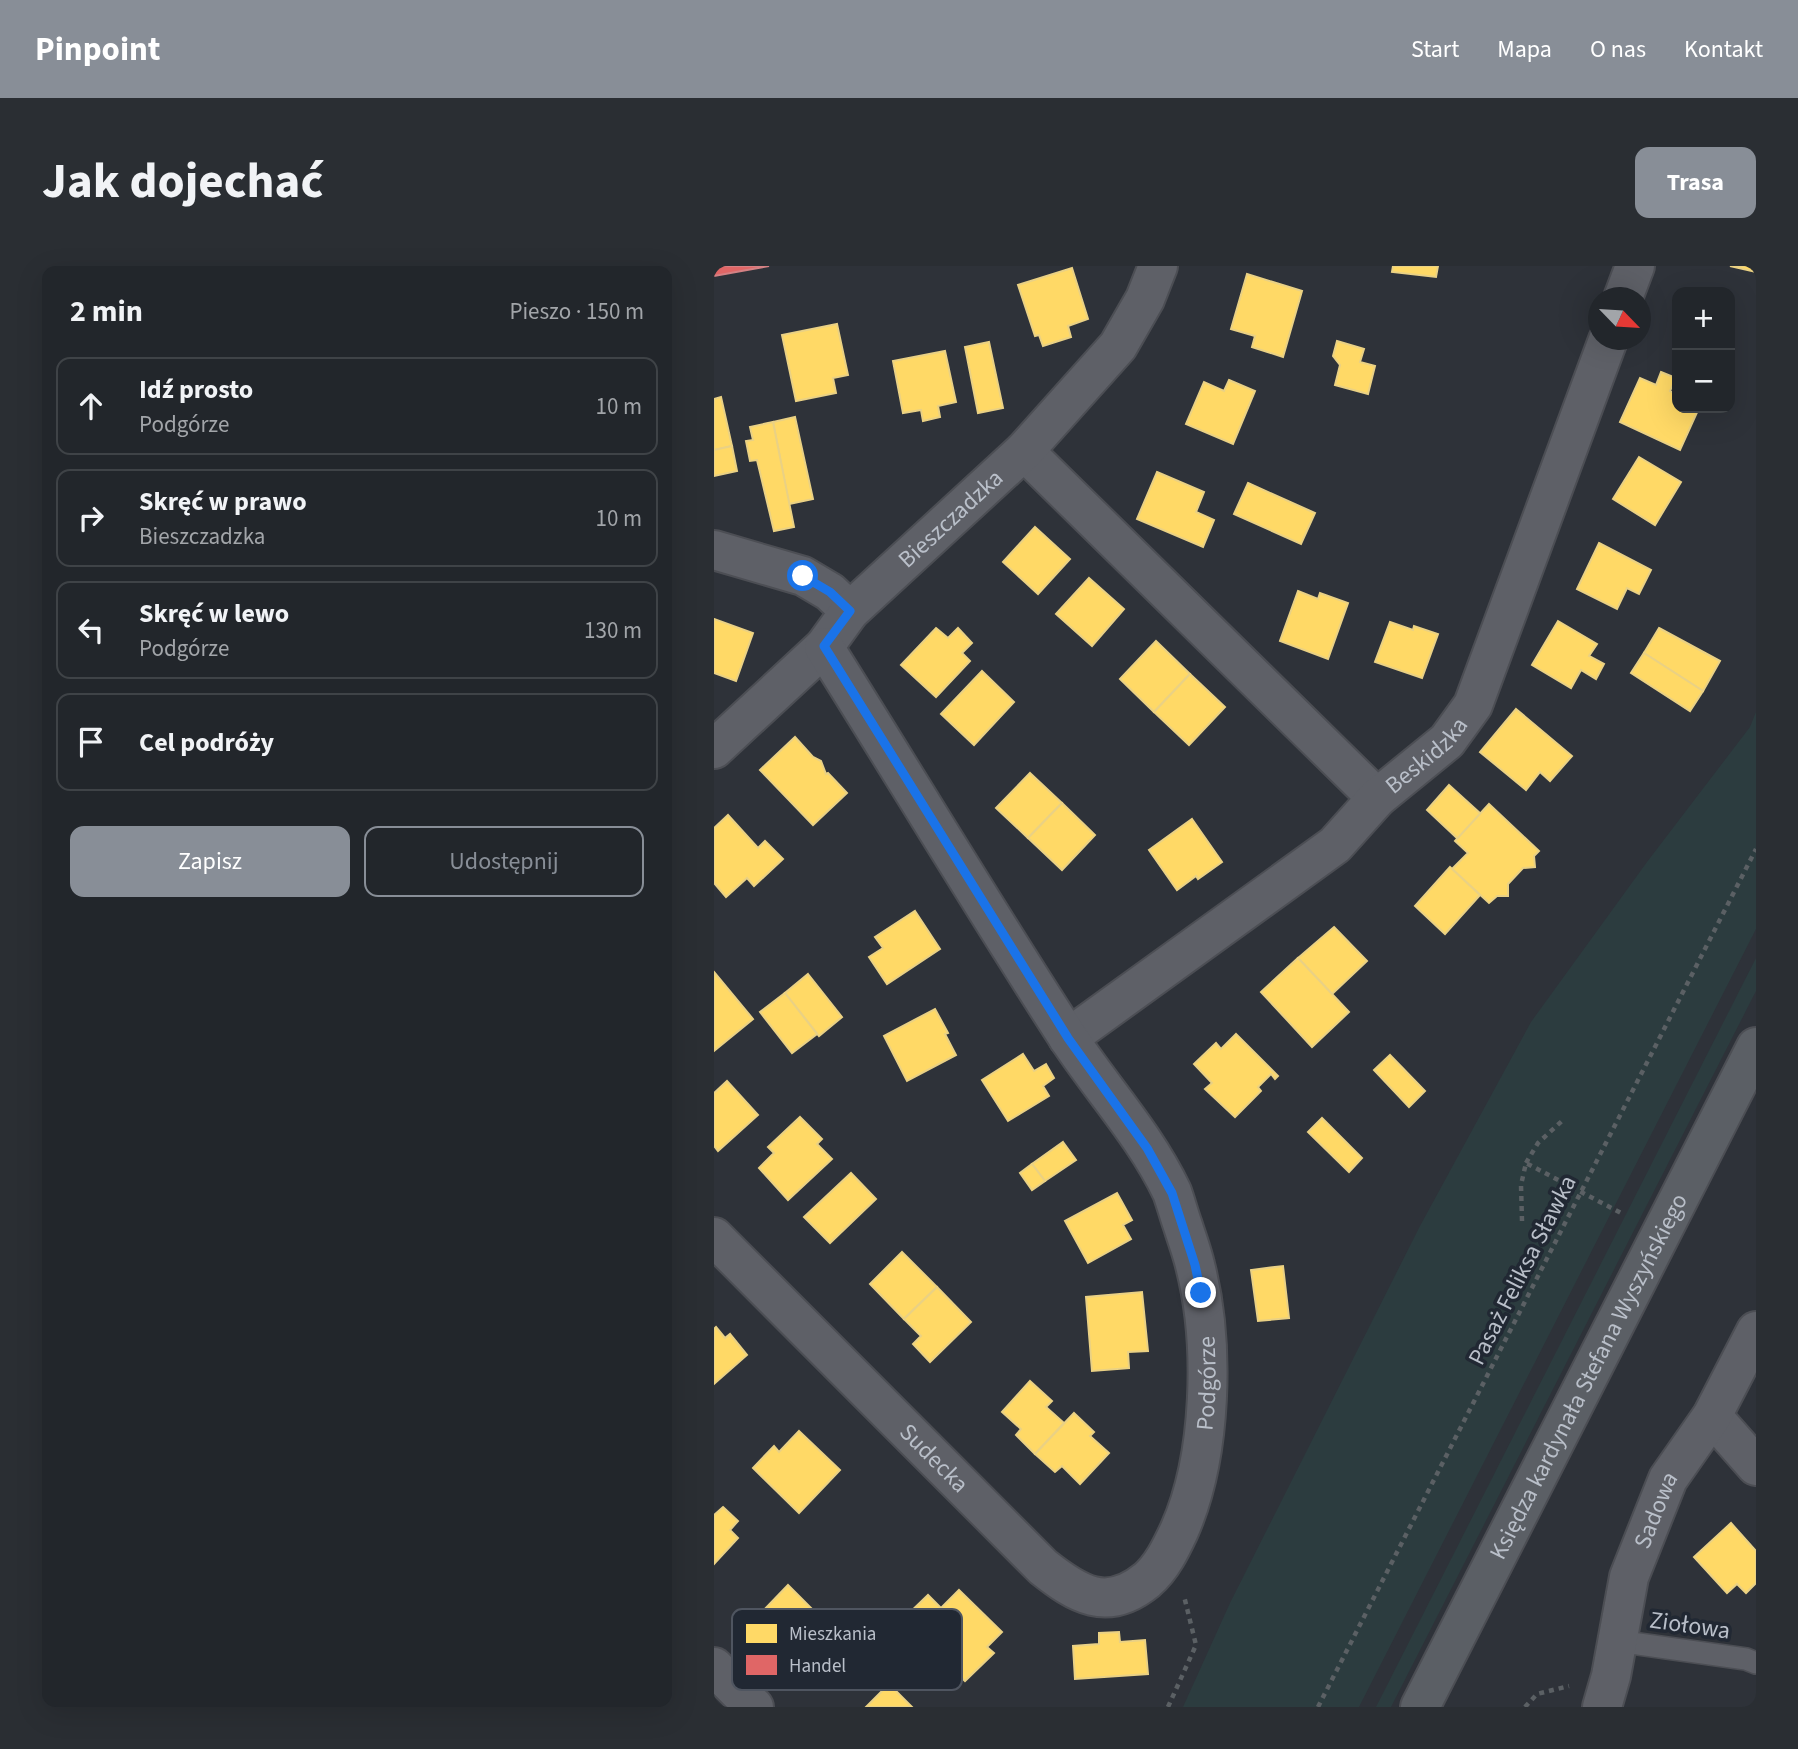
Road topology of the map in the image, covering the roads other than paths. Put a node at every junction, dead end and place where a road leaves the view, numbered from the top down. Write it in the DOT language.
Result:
graph roads {
  1 [pos="1158,266"];
  2 [pos="1634,266"];
  3 [pos="1627,287"];
  4 [pos="1604,350"];
  5 [pos="1024,451"];
  6 [pos="714,550"];
  7 [pos="850,611"];
  8 [pos="824,646"];
  9 [pos="714,749"];
  10 [pos="1377,798"];
  11 [pos="1068,1038"];
  12 [pos="1756,1047"];
  13 [pos="714,1237"];
  14 [pos="1756,1331"];
  15 [pos="1712,1416"];
  16 [pos="1756,1466"];
  17 [pos="1172,1547"];
  18 [pos="1617,1641"];
  19 [pos="1756,1663"];
  20 [pos="714,1667"];
  21 [pos="732,1685"];
  22 [pos="737,1690"];
  23 [pos="754,1707"];
  24 [pos="1420,1707"];
  25 [pos="1602,1707"];
  1 -- 5 [label="street, Bieszczadzka"];
  2 -- 3 [label="street"];
  4 -- 10 [label="street, Beskidzka"];
  5 -- 7 [label="street, Bieszczadzka"];
  5 -- 10 [label="street"];
  6 -- 7 [label="street"];
  7 -- 8 [label="street, Bieszczadzka"];
  8 -- 9 [label="street, Bieszczadzka"];
  8 -- 11 [label="street, Podgórze"];
  10 -- 11 [label="street, Beskidzka"];
  11 -- 17 [label="street, Podgórze"];
  12 -- 24 [label="main road, Księdza kardynała Stefana Wyszyńskiego"];
  13 -- 17 [label="street, Sudecka"];
  14 -- 15 [label="street, Sadowa"];
  15 -- 16 [label="street"];
  15 -- 18 [label="street, Sadowa"];
  18 -- 19 [label="lane, Ziołowa"];
  18 -- 25 [label="street, Sadowa"];
  20 -- 21 [label="street"];
  22 -- 23 [label="street"];
}
